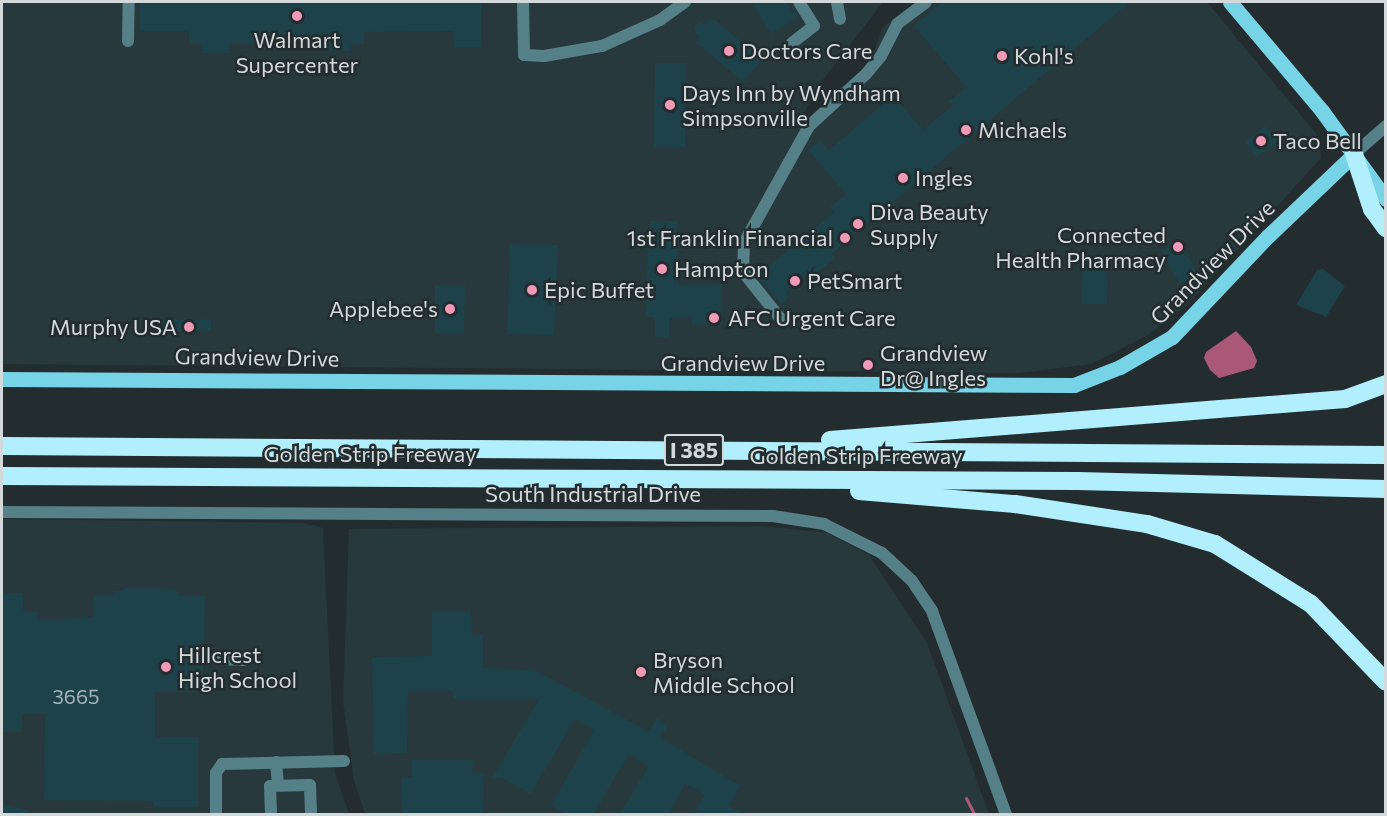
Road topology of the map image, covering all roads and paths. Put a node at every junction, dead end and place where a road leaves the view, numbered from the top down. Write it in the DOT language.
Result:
graph roads {
  1 [pos="129,2"];
  2 [pos="523,2"];
  3 [pos="686,2"];
  4 [pos="799,2"];
  5 [pos="837,2"];
  6 [pos="926,2"];
  7 [pos="1230,2"];
  8 [pos="840,19"];
  9 [pos="128,41"];
  10 [pos="792,43"];
  11 [pos="1386,126"];
  12 [pos="1354,154"];
  13 [pos="1386,200"];
  14 [pos="1386,228"];
  15 [pos="780,318"];
  16 [pos="2,380"];
  17 [pos="1386,384"];
  18 [pos="2,446"];
  19 [pos="717,450"];
  20 [pos="1386,455"];
  21 [pos="2,476"];
  22 [pos="714,480"];
  23 [pos="1386,489"];
  24 [pos="2,512"];
  25 [pos="217,659"];
  26 [pos="244,660"];
  27 [pos="1386,682"];
  28 [pos="344,760"];
  29 [pos="276,762"];
  30 [pos="278,785"];
  31 [pos="216,814"];
  32 [pos="271,814"];
  33 [pos="311,814"];
  34 [pos="1006,814"];
  1 -- 9 [label="street"];
  2 -- 3 [label="street"];
  4 -- 10 [label="street"];
  5 -- 8 [label="street"];
  6 -- 15 [label="street"];
  7 -- 12 [label="main road"];
  11 -- 12 [label="street, Grandview Drive"];
  12 -- 13 [label="main road"];
  12 -- 14 [label="highway"];
  12 -- 16 [label="main road, Grandview Drive"];
  17 -- 19 [label="highway"];
  18 -- 19 [label="highway, Golden Strip Freeway / I 385"];
  19 -- 20 [label="highway, Golden Strip Freeway / I 385"];
  21 -- 22 [label="highway, Golden Strip Freeway / I 385"];
  22 -- 23 [label="highway, Golden Strip Freeway / I 385"];
  22 -- 27 [label="highway"];
  24 -- 34 [label="street, South Industrial Drive"];
  25 -- 26 [label="street"];
  28 -- 29 [label="street"];
  29 -- 30 [label="street"];
  29 -- 31 [label="street"];
  30 -- 32 [label="street"];
  30 -- 33 [label="street"];
}
